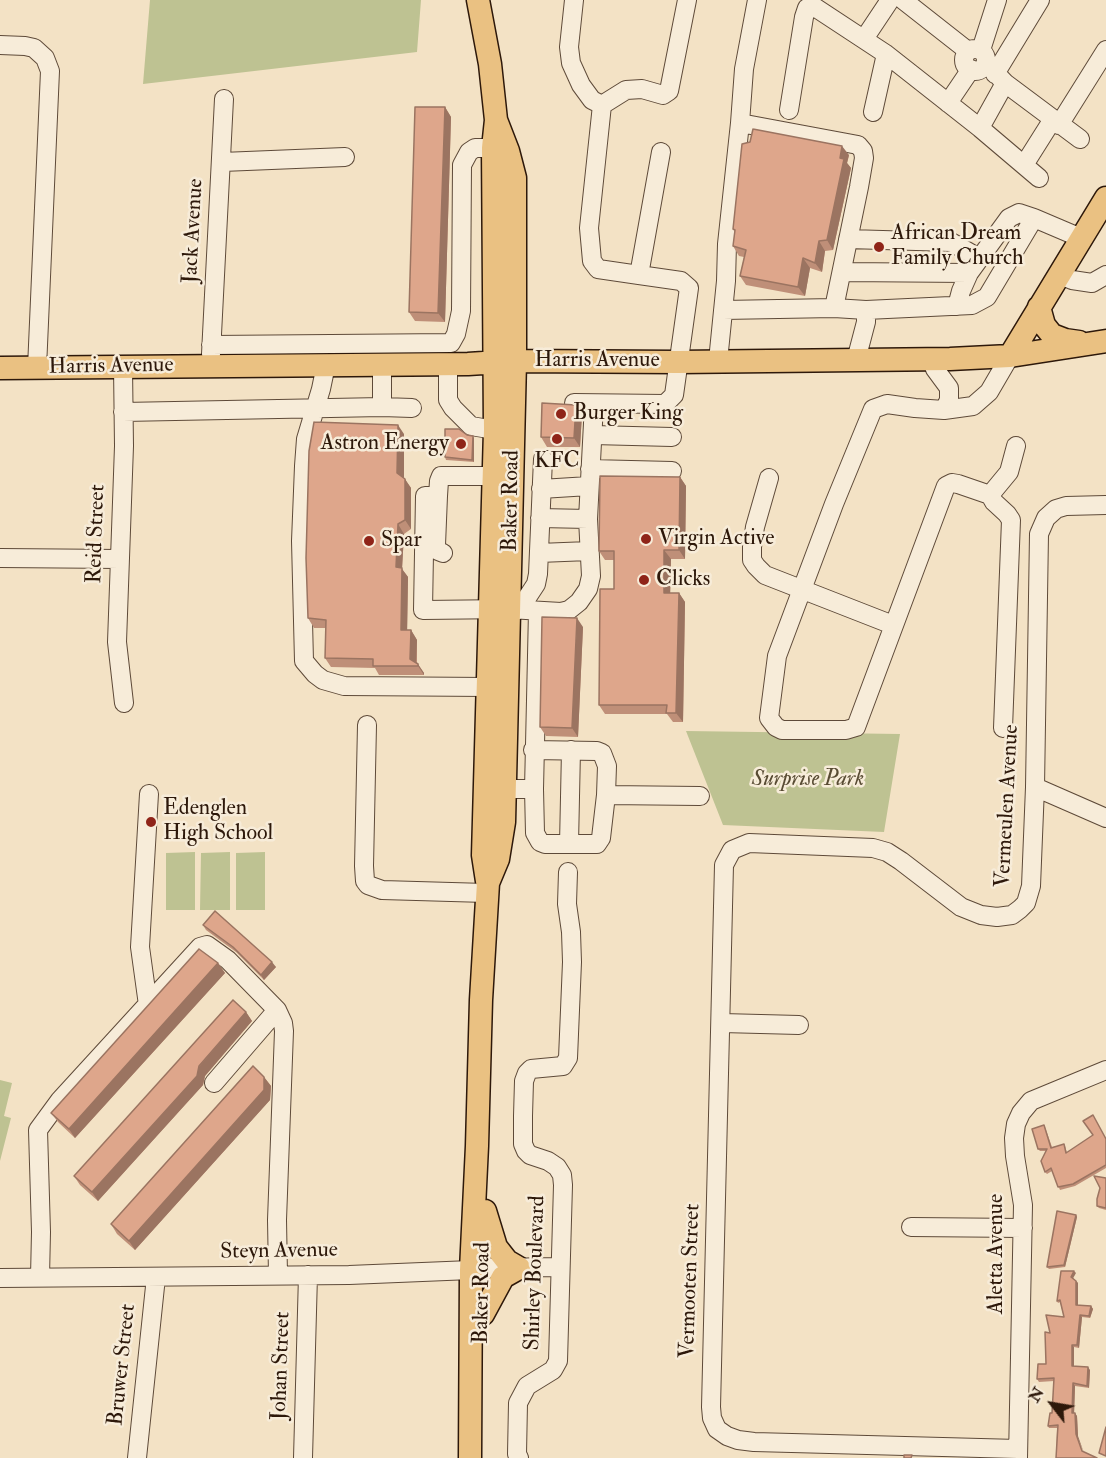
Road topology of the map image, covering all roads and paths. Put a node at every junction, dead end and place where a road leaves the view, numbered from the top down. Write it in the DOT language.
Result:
graph roads {
  1 [pos="478,0"];
  2 [pos="574,0"];
  3 [pos="687,0"];
  4 [pos="757,0"];
  5 [pos="890,0"];
  6 [pos="903,0"];
  7 [pos="997,0"];
  8 [pos="1040,0"];
  9 [pos="864,39"];
  10 [pos="0,45"];
  11 [pos="1106,50"];
  12 [pos="886,54"];
  13 [pos="984,65"];
  14 [pos="224,99"];
  15 [pos="948,103"];
  16 [pos="602,105"];
  17 [pos="789,110"];
  18 [pos="873,112"];
  19 [pos="496,120"];
  20 [pos="1056,122"];
  21 [pos="740,123"];
  22 [pos="980,128"];
  23 [pos="1080,139"];
  24 [pos="493,148"];
  25 [pos="662,152"];
  26 [pos="345,157"];
  27 [pos="222,162"];
  28 [pos="1024,165"];
  29 [pos="1040,178"];
  30 [pos="1106,198"];
  31 [pos="1034,219"];
  32 [pos="1082,238"];
  33 [pos="848,239"];
  34 [pos="970,264"];
  35 [pos="842,272"];
  36 [pos="639,275"];
  37 [pos="1060,275"];
  38 [pos="1106,275"];
  39 [pos="957,306"];
  40 [pos="834,308"];
  41 [pos="1038,308"];
  42 [pos="723,310"];
  43 [pos="866,310"];
  44 [pos="1096,342"];
  45 [pos="211,355"];
  46 [pos="1010,356"];
  47 [pos="940,359"];
  48 [pos="856,360"];
  49 [pos="505,361"];
  50 [pos="718,361"];
  51 [pos="678,362"];
  52 [pos="382,364"];
  53 [pos="448,364"];
  54 [pos="326,365"];
  55 [pos="123,367"];
  56 [pos="0,368"];
  57 [pos="37,368"];
  58 [pos="574,403"];
  59 [pos="594,404"];
  60 [pos="382,407"];
  61 [pos="316,408"];
  62 [pos="412,408"];
  63 [pos="944,410"];
  64 [pos="123,412"];
  65 [pos="495,430"];
  66 [pos="593,435"];
  67 [pos="672,437"];
  68 [pos="1016,446"];
  69 [pos="543,459"];
  70 [pos="672,471"];
  71 [pos="494,476"];
  72 [pos="590,478"];
  73 [pos="769,478"];
  74 [pos="541,489"];
  75 [pos="990,495"];
  76 [pos="438,496"];
  77 [pos="1106,505"];
  78 [pos="540,518"];
  79 [pos="588,519"];
  80 [pos="589,551"];
  81 [pos="443,552"];
  82 [pos="539,553"];
  83 [pos="0,558"];
  84 [pos="120,559"];
  85 [pos="801,589"];
  86 [pos="506,609"];
  87 [pos="538,611"];
  88 [pos="893,625"];
  89 [pos="489,687"];
  90 [pos="124,703"];
  91 [pos="367,725"];
  92 [pos="1003,728"];
  93 [pos="533,750"];
  94 [pos="571,750"];
  95 [pos="1035,787"];
  96 [pos="496,789"];
  97 [pos="534,789"];
  98 [pos="149,794"];
  99 [pos="606,795"];
  100 [pos="700,796"];
  101 [pos="1106,818"];
  102 [pos="749,843"];
  103 [pos="568,844"];
  104 [pos="568,872"];
  105 [pos="487,888"];
  106 [pos="147,1005"];
  107 [pos="277,1010"];
  108 [pos="722,1023"];
  109 [pos="799,1025"];
  110 [pos="1106,1070"];
  111 [pos="214,1083"];
  112 [pos="477,1146"];
  113 [pos="485,1211"];
  114 [pos="911,1227"];
  115 [pos="1023,1228"];
  116 [pos="559,1267"];
  117 [pos="519,1268"];
  118 [pos="477,1269"];
  119 [pos="278,1275"];
  120 [pos="308,1275"];
  121 [pos="40,1277"];
  122 [pos="156,1277"];
  123 [pos="0,1278"];
  124 [pos="483,1314"];
  125 [pos="471,1449"];
  126 [pos="849,1451"];
  127 [pos="1018,1453"];
  128 [pos="137,1458"];
  129 [pos="303,1458"];
  130 [pos="519,1458"];
  1 -- 19 [label="main road, Baker Road"];
  2 -- 16 [label="street"];
  3 -- 16 [label="street"];
  4 -- 21 [label="street"];
  5 -- 9 [label="street"];
  6 -- 13 [label="street"];
  7 -- 13 [label="street"];
  8 -- 13 [label="street"];
  9 -- 12 [label="street"];
  9 -- 17 [label="street"];
  10 -- 57 [label="street"];
  11 -- 20 [label="street"];
  12 -- 15 [label="street"];
  12 -- 18 [label="street"];
  13 -- 15 [label="street"];
  13 -- 20 [label="street"];
  13 -- 22 [label="street"];
  14 -- 27 [label="street, Jack Avenue"];
  15 -- 22 [label="street"];
  16 -- 36 [label="street"];
  19 -- 24 [label="main road, Baker Road"];
  19 -- 49 [label="main road, Baker Road"];
  20 -- 23 [label="street"];
  20 -- 28 [label="street"];
  21 -- 33 [label="street"];
  21 -- 42 [label="street"];
  22 -- 28 [label="street"];
  24 -- 45 [label="street"];
  24 -- 49 [label="main road, Baker Road"];
  25 -- 36 [label="street"];
  26 -- 27 [label="street"];
  27 -- 45 [label="street, Jack Avenue"];
  28 -- 29 [label="street"];
  30 -- 32 [label="main road"];
  31 -- 32 [label="street"];
  31 -- 34 [label="street"];
  31 -- 39 [label="street"];
  32 -- 37 [label="main road"];
  33 -- 34 [label="street"];
  33 -- 35 [label="street"];
  34 -- 35 [label="street"];
  34 -- 39 [label="street"];
  35 -- 40 [label="street"];
  36 -- 51 [label="street"];
  37 -- 38 [label="street"];
  37 -- 41 [label="main road"];
  39 -- 43 [label="street"];
  40 -- 42 [label="street"];
  40 -- 43 [label="street"];
  41 -- 44 [label="main road"];
  41 -- 46 [label="main road"];
  41 -- 47 [label="main road"];
  42 -- 50 [label="street"];
  43 -- 48 [label="street"];
  44 -- 46 [label="main road, Harris Avenue"];
  45 -- 54 [label="main road, Harris Avenue"];
  45 -- 55 [label="main road, Harris Avenue"];
  46 -- 47 [label="main road, Harris Avenue"];
  46 -- 63 [label="street"];
  47 -- 48 [label="main road, Harris Avenue"];
  47 -- 63 [label="street"];
  48 -- 50 [label="main road, Harris Avenue"];
  49 -- 51 [label="main road, Harris Avenue"];
  49 -- 53 [label="main road, Harris Avenue"];
  49 -- 65 [label="main road, Baker Road"];
  49 -- 86 [label="main road, Baker Road"];
  50 -- 51 [label="main road, Harris Avenue"];
  51 -- 59 [label="street"];
  52 -- 53 [label="main road, Harris Avenue"];
  52 -- 54 [label="main road, Harris Avenue"];
  52 -- 60 [label="street"];
  53 -- 65 [label="street"];
  54 -- 61 [label="street"];
  55 -- 57 [label="main road, Harris Avenue"];
  55 -- 64 [label="street, Reid Street"];
  56 -- 57 [label="main road, Harris Avenue"];
  58 -- 59 [label="street"];
  59 -- 66 [label="street"];
  60 -- 61 [label="street"];
  60 -- 62 [label="street"];
  61 -- 64 [label="street"];
  61 -- 89 [label="street"];
  63 -- 85 [label="street"];
  64 -- 84 [label="street, Reid Street"];
  65 -- 71 [label="main road, Baker Road"];
  66 -- 67 [label="street"];
  66 -- 72 [label="street"];
  68 -- 75 [label="street"];
  69 -- 74 [label="street"];
  70 -- 72 [label="street"];
  71 -- 76 [label="street"];
  71 -- 86 [label="main road, Baker Road"];
  72 -- 74 [label="street"];
  72 -- 79 [label="street"];
  73 -- 85 [label="street"];
  74 -- 78 [label="street"];
  75 -- 88 [label="street"];
  75 -- 92 [label="street"];
  76 -- 81 [label="street"];
  76 -- 86 [label="street"];
  77 -- 95 [label="street, Vermeulen Avenue"];
  78 -- 79 [label="street"];
  78 -- 82 [label="street"];
  79 -- 80 [label="street"];
  80 -- 82 [label="street"];
  80 -- 87 [label="street"];
  82 -- 86 [label="street"];
  83 -- 84 [label="street"];
  84 -- 90 [label="street, Reid Street"];
  85 -- 88 [label="street"];
  85 -- 88 [label="street"];
  86 -- 87 [label="street"];
  86 -- 89 [label="main road, Baker Road"];
  86 -- 96 [label="main road, Baker Road"];
  87 -- 93 [label="street"];
  89 -- 96 [label="main road, Baker Road"];
  91 -- 105 [label="street"];
  93 -- 94 [label="street"];
  93 -- 97 [label="street"];
  94 -- 99 [label="street"];
  94 -- 103 [label="street"];
  95 -- 101 [label="street"];
  95 -- 102 [label="street, Vermeulen Avenue"];
  96 -- 97 [label="street"];
  96 -- 105 [label="main road, Baker Road"];
  97 -- 103 [label="street"];
  98 -- 106 [label="street"];
  99 -- 100 [label="street"];
  99 -- 103 [label="street"];
  102 -- 108 [label="street, Vermooten Street"];
  104 -- 116 [label="street, Shirley Boulevard"];
  105 -- 112 [label="main road, Baker Road"];
  106 -- 107 [label="street"];
  106 -- 121 [label="street"];
  107 -- 111 [label="street"];
  107 -- 119 [label="street"];
  108 -- 109 [label="street"];
  108 -- 126 [label="street, Vermooten Street"];
  110 -- 115 [label="street, Aletta Avenue"];
  112 -- 113 [label="main road, Baker Road"];
  112 -- 118 [label="main road, Baker Road"];
  113 -- 117 [label="main road"];
  113 -- 118 [label="main road, Baker Road"];
  114 -- 115 [label="street"];
  115 -- 127 [label="street, Aletta Avenue"];
  116 -- 117 [label="street, Steyn Avenue"];
  116 -- 130 [label="street, Shirley Boulevard"];
  117 -- 118 [label="street, Steyn Avenue"];
  117 -- 124 [label="main road"];
  118 -- 120 [label="street, Steyn Avenue"];
  118 -- 124 [label="main road, Baker Road"];
  118 -- 125 [label="main road, Baker Road"];
  119 -- 120 [label="street, Steyn Avenue"];
  119 -- 122 [label="street, Steyn Avenue"];
  120 -- 129 [label="street, Johan Street"];
  121 -- 122 [label="street, Steyn Avenue"];
  121 -- 123 [label="street, Steyn Avenue"];
  122 -- 128 [label="street, Bruwer Street"];
  124 -- 125 [label="main road, Baker Road"];
  126 -- 127 [label="street, Vermooten Street"];
}
